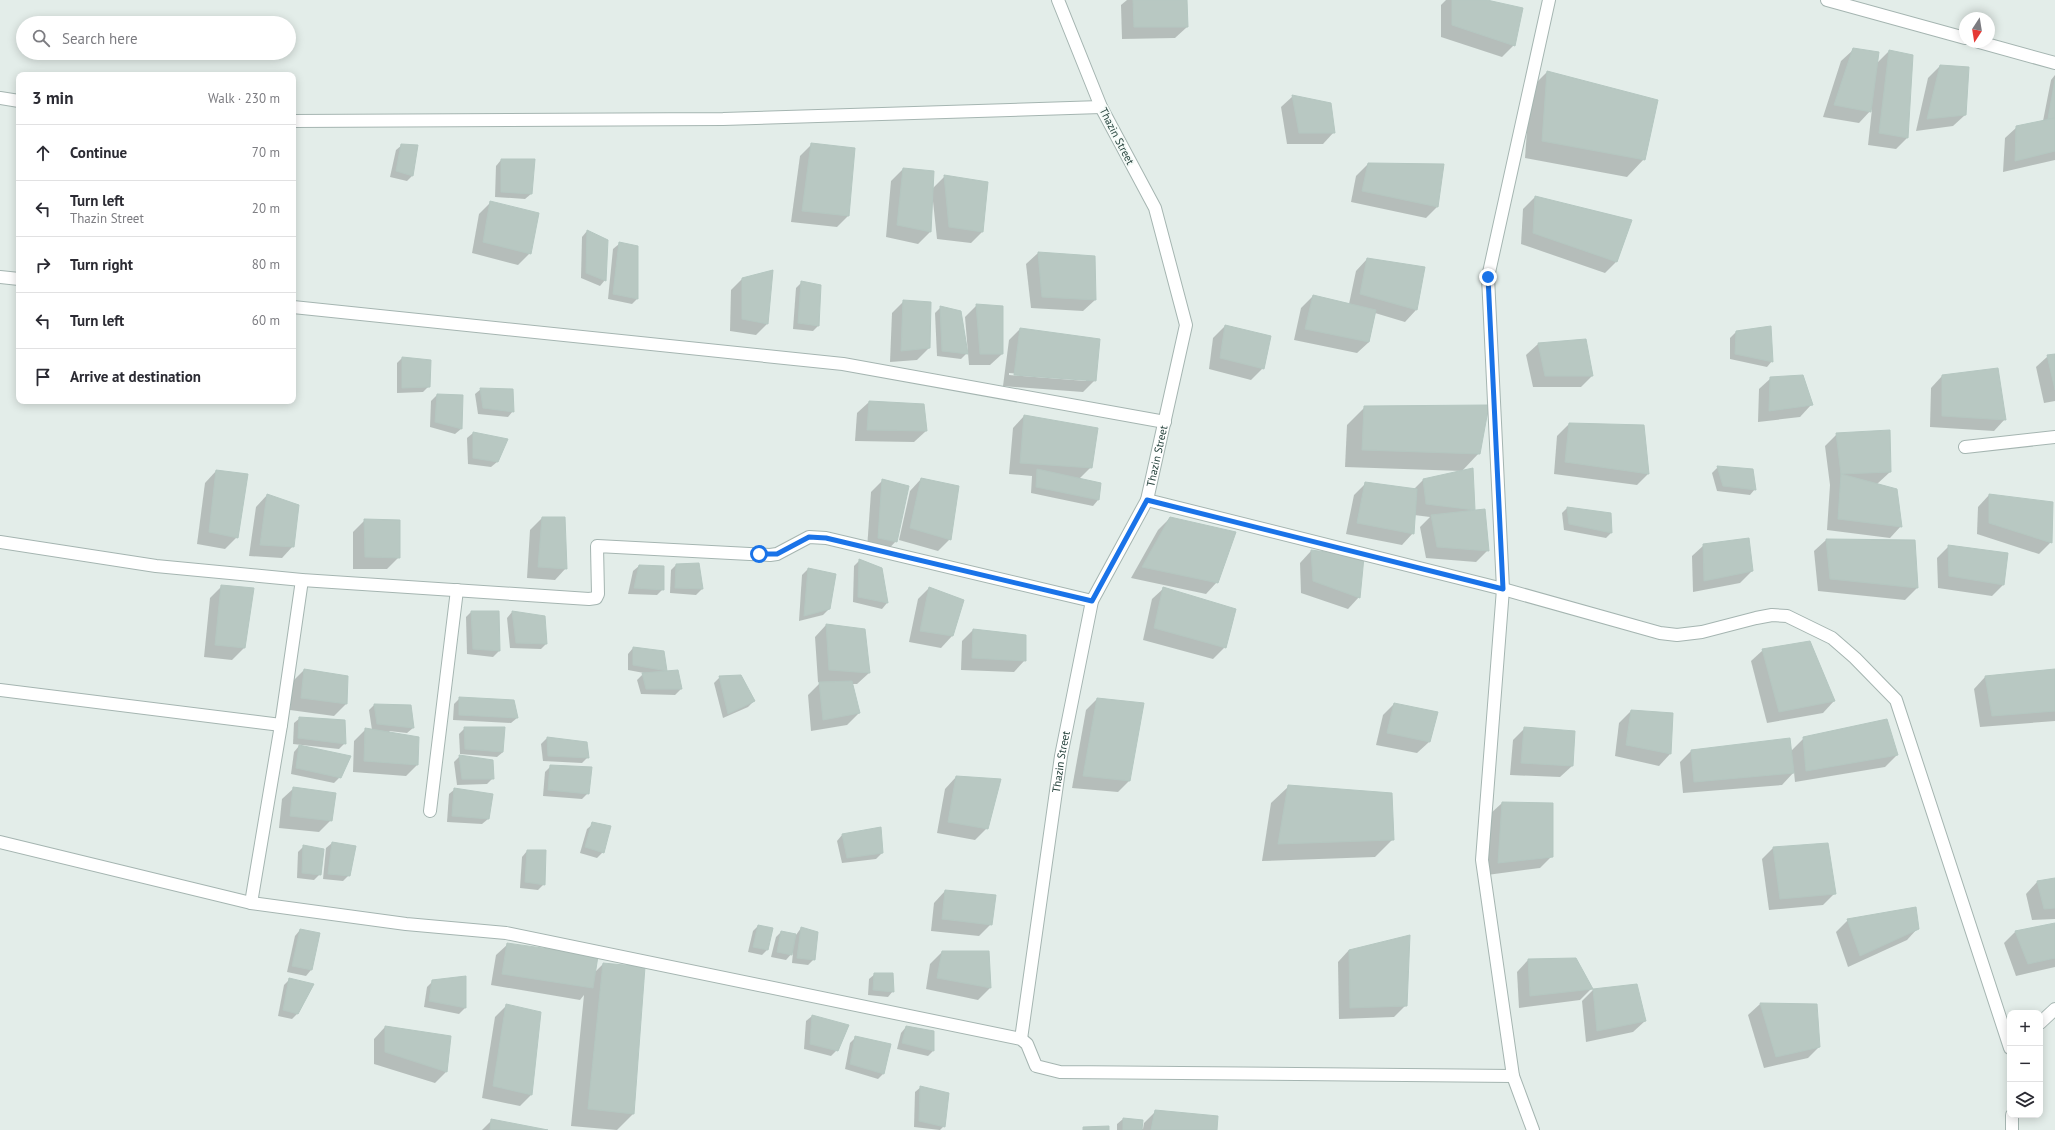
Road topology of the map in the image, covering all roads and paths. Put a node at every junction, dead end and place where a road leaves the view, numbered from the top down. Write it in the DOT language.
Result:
graph roads {
  1 [pos="1058,0"];
  2 [pos="1549,0"];
  3 [pos="1828,0"];
  4 [pos="1959,36"];
  5 [pos="1995,46"];
  6 [pos="2055,63"];
  7 [pos="0,98"];
  8 [pos="16,101"];
  9 [pos="1101,107"];
  10 [pos="296,121"];
  11 [pos="0,277"];
  12 [pos="16,279"];
  13 [pos="296,307"];
  14 [pos="1165,422"];
  15 [pos="2055,437"];
  16 [pos="1965,447"];
  17 [pos="1147,500"];
  18 [pos="0,542"];
  19 [pos="302,580"];
  20 [pos="1503,589"];
  21 [pos="457,590"];
  22 [pos="1092,601"];
  23 [pos="0,690"];
  24 [pos="281,725"];
  25 [pos="430,811"];
  26 [pos="0,842"];
  27 [pos="251,903"];
  28 [pos="2055,1010"];
  29 [pos="2043,1020"];
  30 [pos="1021,1039"];
  31 [pos="2009,1046"];
  32 [pos="1513,1076"];
  33 [pos="2012,1118"];
  34 [pos="1533,1130"];
  35 [pos="2012,1130"];
  1 -- 9 [label="street, Thazin Street"];
  2 -- 20 [label="street"];
  3 -- 4 [label="street"];
  5 -- 6 [label="street"];
  7 -- 8 [label="street"];
  9 -- 10 [label="street"];
  9 -- 14 [label="street, Thazin Street"];
  11 -- 12 [label="street"];
  13 -- 14 [label="street"];
  14 -- 17 [label="street, Thazin Street"];
  15 -- 16 [label="street"];
  17 -- 20 [label="street"];
  17 -- 22 [label="street, Thazin Street"];
  18 -- 19 [label="street"];
  19 -- 21 [label="street"];
  19 -- 24 [label="street"];
  20 -- 31 [label="street"];
  20 -- 32 [label="street"];
  21 -- 22 [label="street"];
  21 -- 25 [label="street"];
  22 -- 30 [label="street, Thazin Street"];
  23 -- 24 [label="street"];
  24 -- 27 [label="street"];
  26 -- 27 [label="street"];
  27 -- 30 [label="street"];
  28 -- 29 [label="street"];
  30 -- 32 [label="street"];
  32 -- 34 [label="street"];
  33 -- 35 [label="street"];
}
